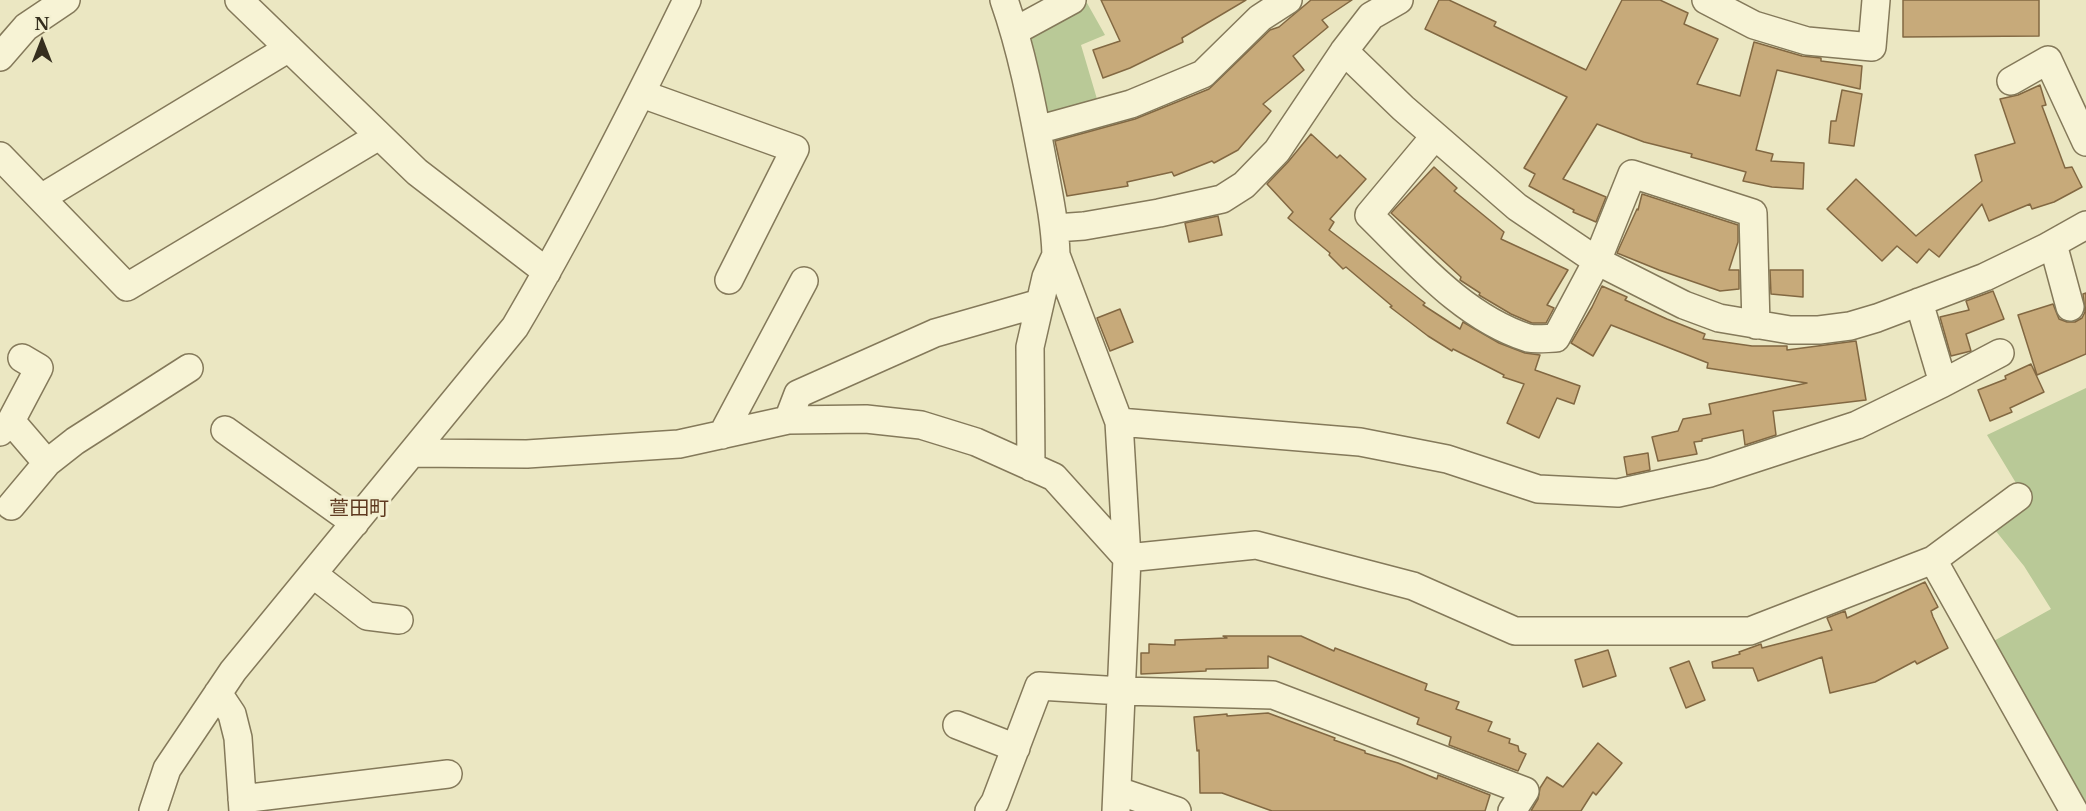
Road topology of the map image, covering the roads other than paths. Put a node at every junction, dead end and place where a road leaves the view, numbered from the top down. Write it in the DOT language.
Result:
graph roads {
  1 [pos="66,0"];
  2 [pos="239,0"];
  3 [pos="687,0"];
  4 [pos="1004,0"];
  5 [pos="1072,0"];
  6 [pos="1288,0"];
  7 [pos="1399,0"];
  8 [pos="1706,0"];
  9 [pos="1876,0"];
  10 [pos="1015,31"];
  11 [pos="289,48"];
  12 [pos="1344,51"];
  13 [pos="0,57"];
  14 [pos="2011,81"];
  15 [pos="642,94"];
  16 [pos="1037,130"];
  17 [pos="379,136"];
  18 [pos="1435,136"];
  19 [pos="2086,142"];
  20 [pos="0,156"];
  21 [pos="41,198"];
  22 [pos="2086,225"];
  23 [pos="1056,241"];
  24 [pos="2053,244"];
  25 [pos="1598,261"];
  26 [pos="547,272"];
  27 [pos="729,280"];
  28 [pos="804,281"];
  29 [pos="1919,302"];
  30 [pos="1040,303"];
  31 [pos="2070,308"];
  32 [pos="1756,325"];
  33 [pos="2000,353"];
  34 [pos="39,367"];
  35 [pos="189,368"];
  36 [pos="1943,384"];
  37 [pos="788,420"];
  38 [pos="1119,422"];
  39 [pos="5,427"];
  40 [pos="225,430"];
  41 [pos="722,435"];
  42 [pos="413,453"];
  43 [pos="47,463"];
  44 [pos="1031,467"];
  45 [pos="2018,497"];
  46 [pos="11,506"];
  47 [pos="355,523"];
  48 [pos="1127,558"];
  49 [pos="1933,560"];
  50 [pos="313,574"];
  51 [pos="399,620"];
  52 [pos="1122,691"];
  53 [pos="218,693"];
  54 [pos="957,725"];
  55 [pos="1016,748"];
  56 [pos="448,774"];
  57 [pos="1117,801"];
  58 [pos="243,805"];
  59 [pos="153,811"];
  60 [pos="989,811"];
  61 [pos="1177,811"];
  62 [pos="1512,811"];
  63 [pos="2074,811"];
  1 -- 13 [label="street"];
  2 -- 11 [label="street"];
  3 -- 15 [label="street"];
  4 -- 10 [label="street"];
  5 -- 10 [label="street"];
  6 -- 16 [label="street"];
  7 -- 12 [label="street"];
  8 -- 9 [label="street"];
  10 -- 16 [label="street"];
  11 -- 17 [label="street"];
  11 -- 21 [label="street"];
  12 -- 18 [label="street"];
  12 -- 23 [label="street"];
  14 -- 19 [label="street"];
  15 -- 26 [label="street"];
  15 -- 27 [label="street"];
  16 -- 23 [label="street"];
  17 -- 21 [label="street"];
  17 -- 26 [label="street"];
  18 -- 25 [label="street"];
  18 -- 25 [label="street"];
  20 -- 21 [label="street"];
  22 -- 24 [label="street"];
  23 -- 30 [label="street"];
  23 -- 38 [label="street"];
  24 -- 29 [label="street"];
  24 -- 31 [label="street"];
  25 -- 32 [label="street"];
  25 -- 32 [label="street"];
  26 -- 42 [label="street"];
  28 -- 41 [label="street"];
  29 -- 32 [label="street"];
  29 -- 36 [label="street"];
  30 -- 37 [label="street"];
  30 -- 44 [label="street"];
  33 -- 36 [label="street"];
  34 -- 39 [label="street"];
  35 -- 43 [label="street"];
  36 -- 38 [label="street"];
  37 -- 41 [label="street"];
  37 -- 44 [label="street"];
  38 -- 48 [label="street"];
  39 -- 43 [label="street"];
  40 -- 47 [label="street"];
  41 -- 42 [label="street"];
  42 -- 47 [label="street"];
  43 -- 46 [label="street"];
  44 -- 48 [label="street"];
  45 -- 49 [label="street"];
  47 -- 50 [label="street"];
  48 -- 49 [label="street"];
  48 -- 52 [label="street"];
  49 -- 63 [label="street"];
  50 -- 51 [label="street"];
  50 -- 53 [label="street"];
  52 -- 55 [label="street"];
  52 -- 57 [label="street"];
  52 -- 62 [label="street"];
  53 -- 58 [label="street"];
  53 -- 59 [label="street"];
  54 -- 55 [label="street"];
  55 -- 60 [label="street"];
  56 -- 58 [label="street"];
  57 -- 61 [label="street"];
}
